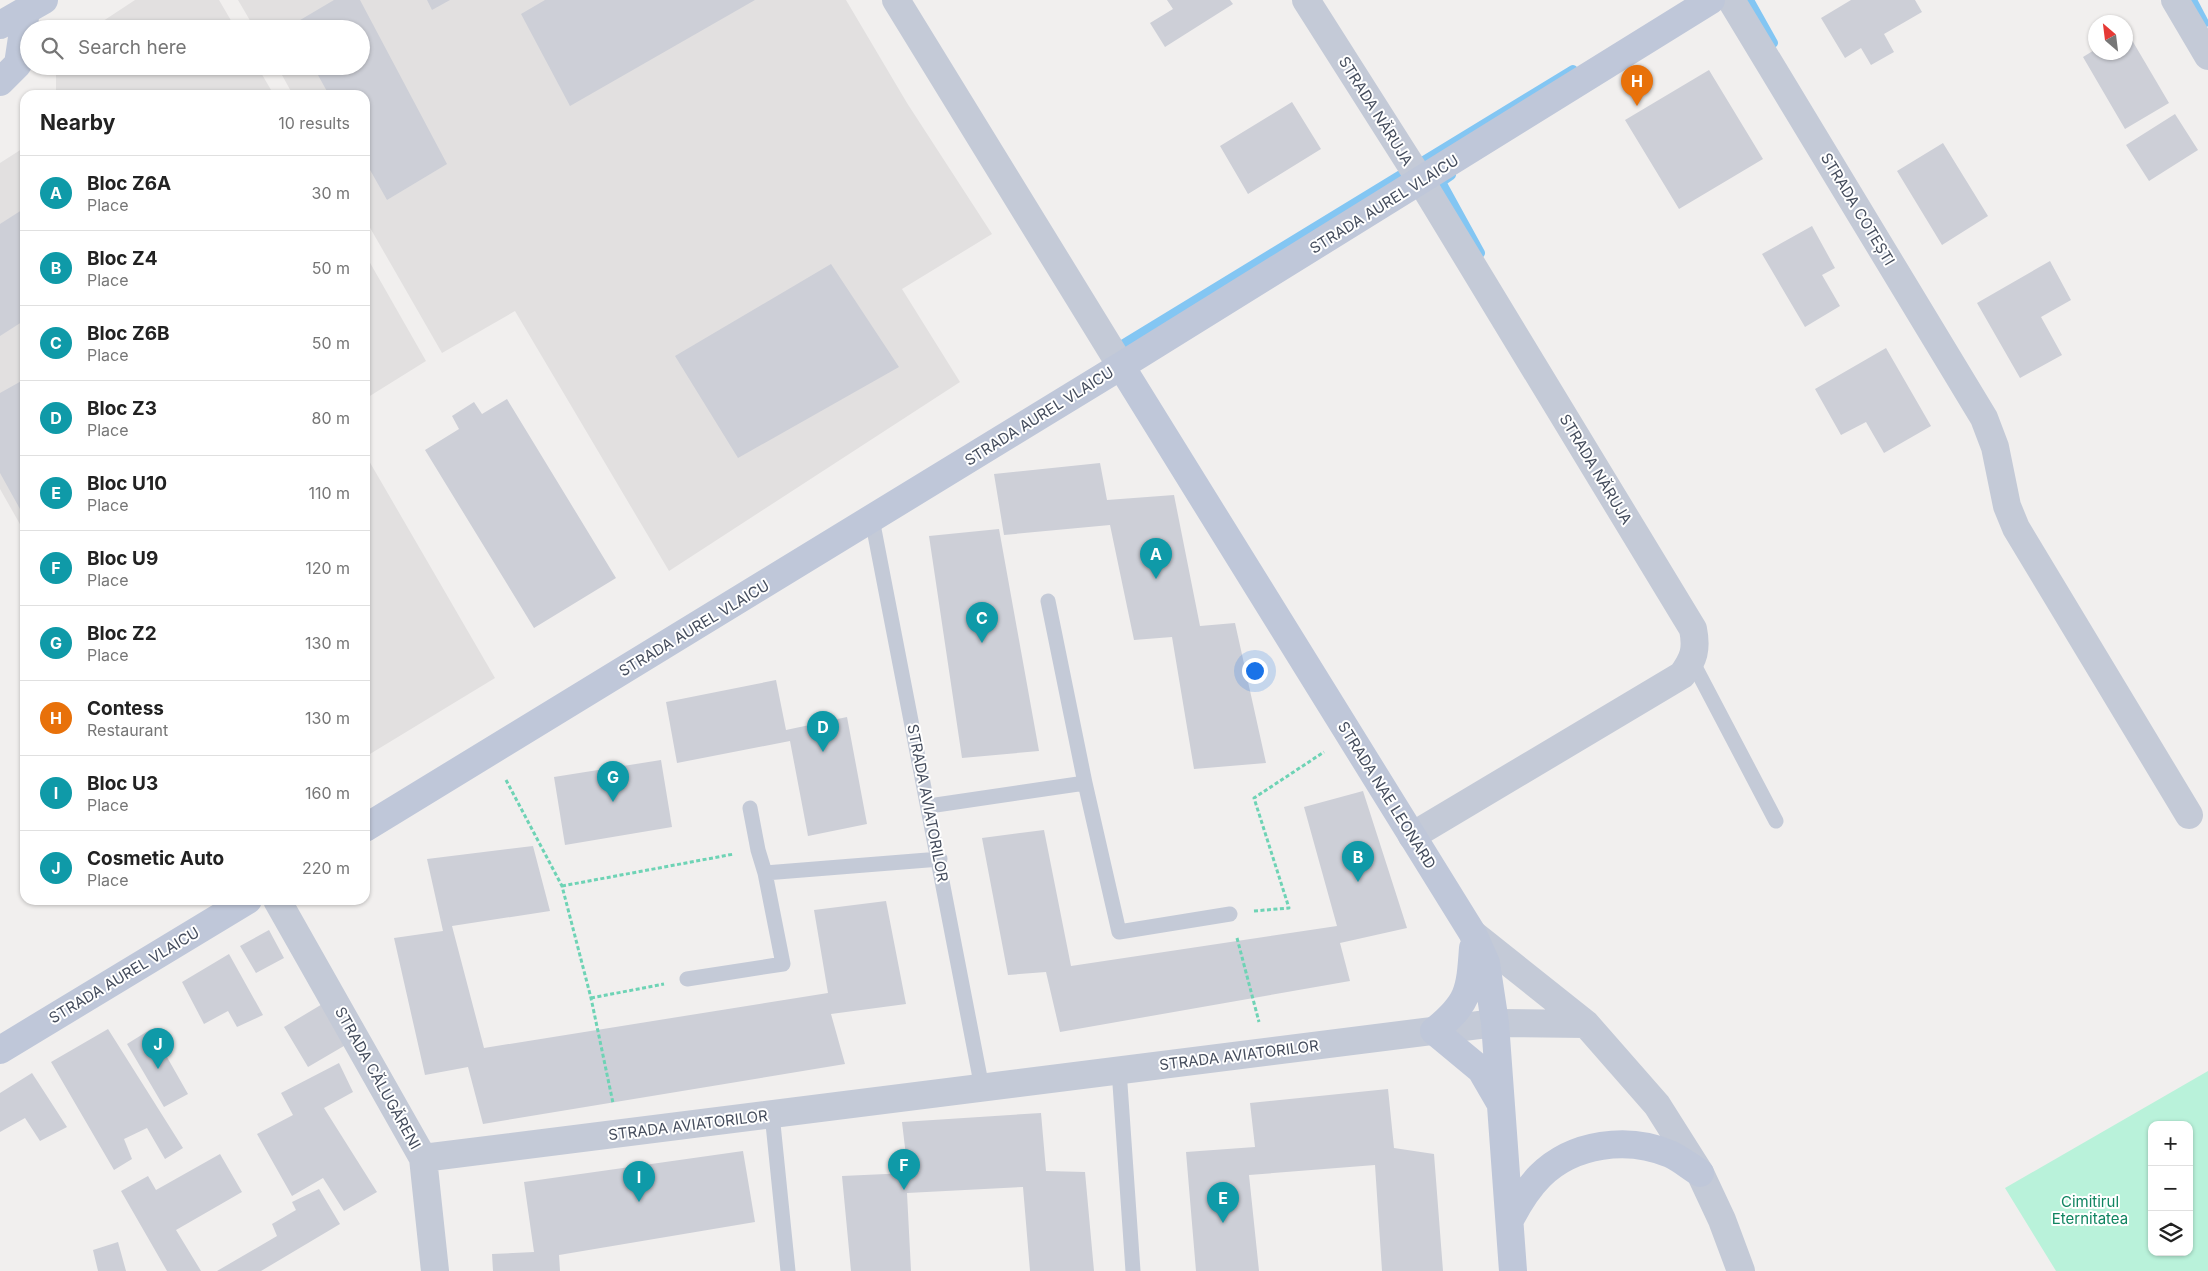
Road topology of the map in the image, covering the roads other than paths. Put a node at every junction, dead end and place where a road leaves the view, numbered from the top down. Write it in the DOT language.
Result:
graph roads {
  1 [pos="896,0"];
  2 [pos="1306,0"];
  3 [pos="1711,0"];
  4 [pos="1731,0"];
  5 [pos="2176,0"];
  6 [pos="29,4"];
  7 [pos="26,20"];
  8 [pos="0,25"];
  9 [pos="20,53"];
  10 [pos="2208,56"];
  11 [pos="0,82"];
  12 [pos="1421,181"];
  13 [pos="1120,366"];
  14 [pos="872,519"];
  15 [pos="1048,601"];
  16 [pos="1692,661"];
  17 [pos="1085,783"];
  18 [pos="929,806"];
  19 [pos="750,808"];
  20 [pos="2189,815"];
  21 [pos="1776,821"];
  22 [pos="370,825"];
  23 [pos="1412,836"];
  24 [pos="940,858"];
  25 [pos="765,873"];
  26 [pos="240,905"];
  27 [pos="281,905"];
  28 [pos="1230,914"];
  29 [pos="1474,934"];
  30 [pos="687,979"];
  31 [pos="1496,1023"];
  32 [pos="1586,1024"];
  33 [pos="1434,1031"];
  34 [pos="0,1050"];
  35 [pos="1120,1070"];
  36 [pos="982,1088"];
  37 [pos="1501,1104"];
  38 [pos="772,1114"];
  39 [pos="423,1158"];
  40 [pos="1700,1173"];
  41 [pos="1510,1220"];
  42 [pos="435,1271"];
  43 [pos="788,1271"];
  44 [pos="1133,1271"];
  45 [pos="1513,1271"];
  46 [pos="1741,1271"];
  1 -- 13 [label="street"];
  2 -- 12 [label="street, STRADA NĂRUJA"];
  3 -- 12 [label="main road, STRADA AUREL VLAICU"];
  4 -- 20 [label="street, STRADA COTEȘTI"];
  5 -- 10 [label="street"];
  6 -- 7 [label="main road"];
  6 -- 8 [label="main road"];
  9 -- 11 [label="main road"];
  12 -- 13 [label="main road, STRADA AUREL VLAICU"];
  12 -- 16 [label="street, STRADA NĂRUJA"];
  13 -- 14 [label="main road, STRADA AUREL VLAICU"];
  13 -- 23 [label="main road, STRADA NAE LEONARD"];
  14 -- 18 [label="lane, STRADA AVIATORILOR"];
  14 -- 22 [label="main road, STRADA AUREL VLAICU"];
  15 -- 17 [label="lane"];
  16 -- 21 [label="lane"];
  16 -- 23 [label="street"];
  17 -- 18 [label="lane"];
  17 -- 28 [label="lane"];
  18 -- 24 [label="lane, STRADA AVIATORILOR"];
  19 -- 25 [label="lane"];
  23 -- 29 [label="main road, STRADA NAE LEONARD"];
  24 -- 25 [label="lane"];
  24 -- 36 [label="lane, STRADA AVIATORILOR"];
  25 -- 30 [label="lane"];
  26 -- 34 [label="main road, STRADA AUREL VLAICU"];
  27 -- 39 [label="street, STRADA CĂLUGĂRENI"];
  29 -- 31 [label="main road, STRADA NAE LEONARD"];
  29 -- 32 [label="street"];
  29 -- 33 [label="main road"];
  31 -- 32 [label="street, STRADA AVIATORILOR"];
  31 -- 33 [label="street, STRADA AVIATORILOR"];
  31 -- 37 [label="main road, STRADA NAE LEONARD"];
  32 -- 40 [label="street"];
  33 -- 35 [label="street, STRADA AVIATORILOR"];
  33 -- 37 [label="main road"];
  35 -- 36 [label="street, STRADA AVIATORILOR"];
  35 -- 44 [label="lane"];
  36 -- 38 [label="street, STRADA AVIATORILOR"];
  37 -- 41 [label="main road, STRADA NAE LEONARD"];
  38 -- 39 [label="street, STRADA AVIATORILOR"];
  38 -- 43 [label="lane"];
  39 -- 42 [label="street, STRADA CĂLUGĂRENI"];
  40 -- 41 [label="main road"];
  40 -- 46 [label="street"];
  41 -- 45 [label="main road, STRADA NAE LEONARD"];
}
